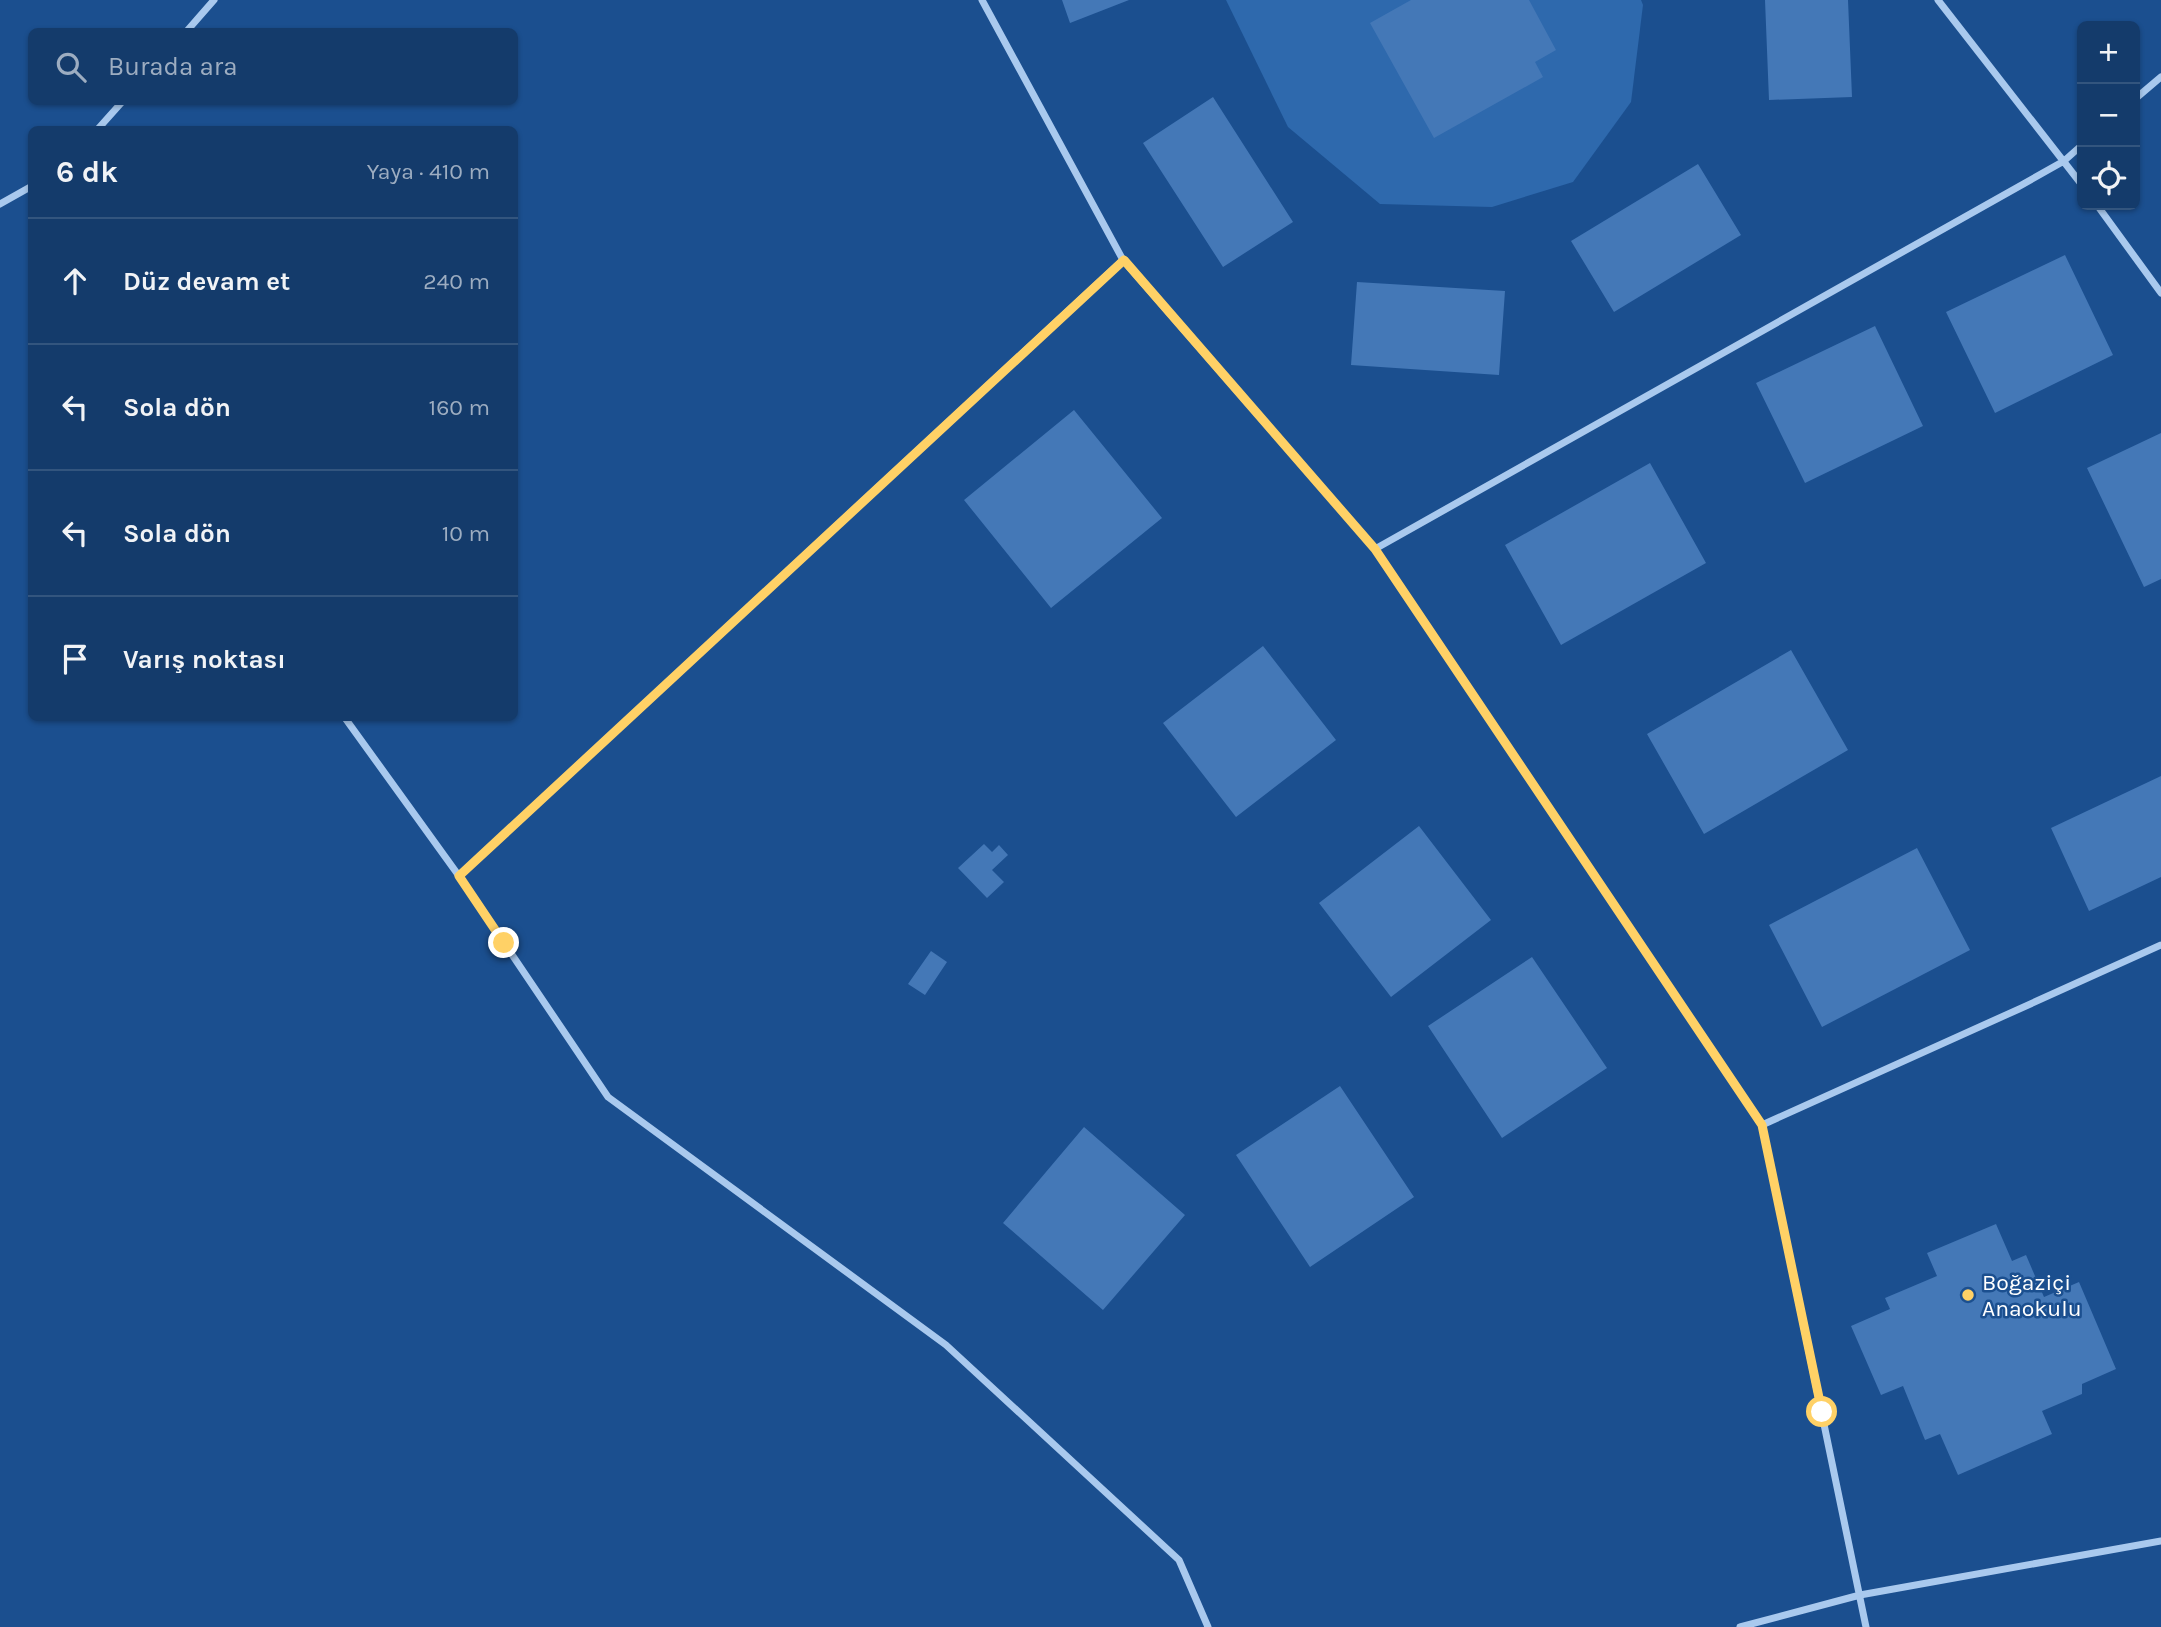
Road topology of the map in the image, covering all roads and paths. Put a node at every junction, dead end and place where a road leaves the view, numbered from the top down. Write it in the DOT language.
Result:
graph roads {
  1 [pos="214,0"];
  2 [pos="982,0"];
  3 [pos="1938,0"];
  4 [pos="190,28"];
  5 [pos="2161,77"];
  6 [pos="2140,95"];
  7 [pos="119,105"];
  8 [pos="101,126"];
  9 [pos="2080,147"];
  10 [pos="2064,161"];
  11 [pos="2077,178"];
  12 [pos="28,188"];
  13 [pos="0,204"];
  14 [pos="2101,210"];
  15 [pos="1124,260"];
  16 [pos="2161,293"];
  17 [pos="1375,549"];
  18 [pos="347,721"];
  19 [pos="459,876"];
  20 [pos="2161,945"];
  21 [pos="1762,1125"];
  22 [pos="2161,1541"];
  23 [pos="1860,1595"];
  24 [pos="1208,1627"];
  25 [pos="1740,1627"];
  26 [pos="1866,1627"];
  1 -- 4 [label="street"];
  2 -- 15 [label="street"];
  3 -- 10 [label="street"];
  5 -- 6 [label="street"];
  7 -- 8 [label="street"];
  9 -- 10 [label="street"];
  10 -- 11 [label="street"];
  10 -- 17 [label="street"];
  12 -- 13 [label="street"];
  14 -- 16 [label="street"];
  15 -- 17 [label="street"];
  15 -- 19 [label="street"];
  17 -- 21 [label="street"];
  18 -- 19 [label="street"];
  19 -- 24 [label="street"];
  20 -- 21 [label="street"];
  21 -- 23 [label="street"];
  22 -- 23 [label="street"];
  23 -- 25 [label="street"];
  23 -- 26 [label="street"];
}
